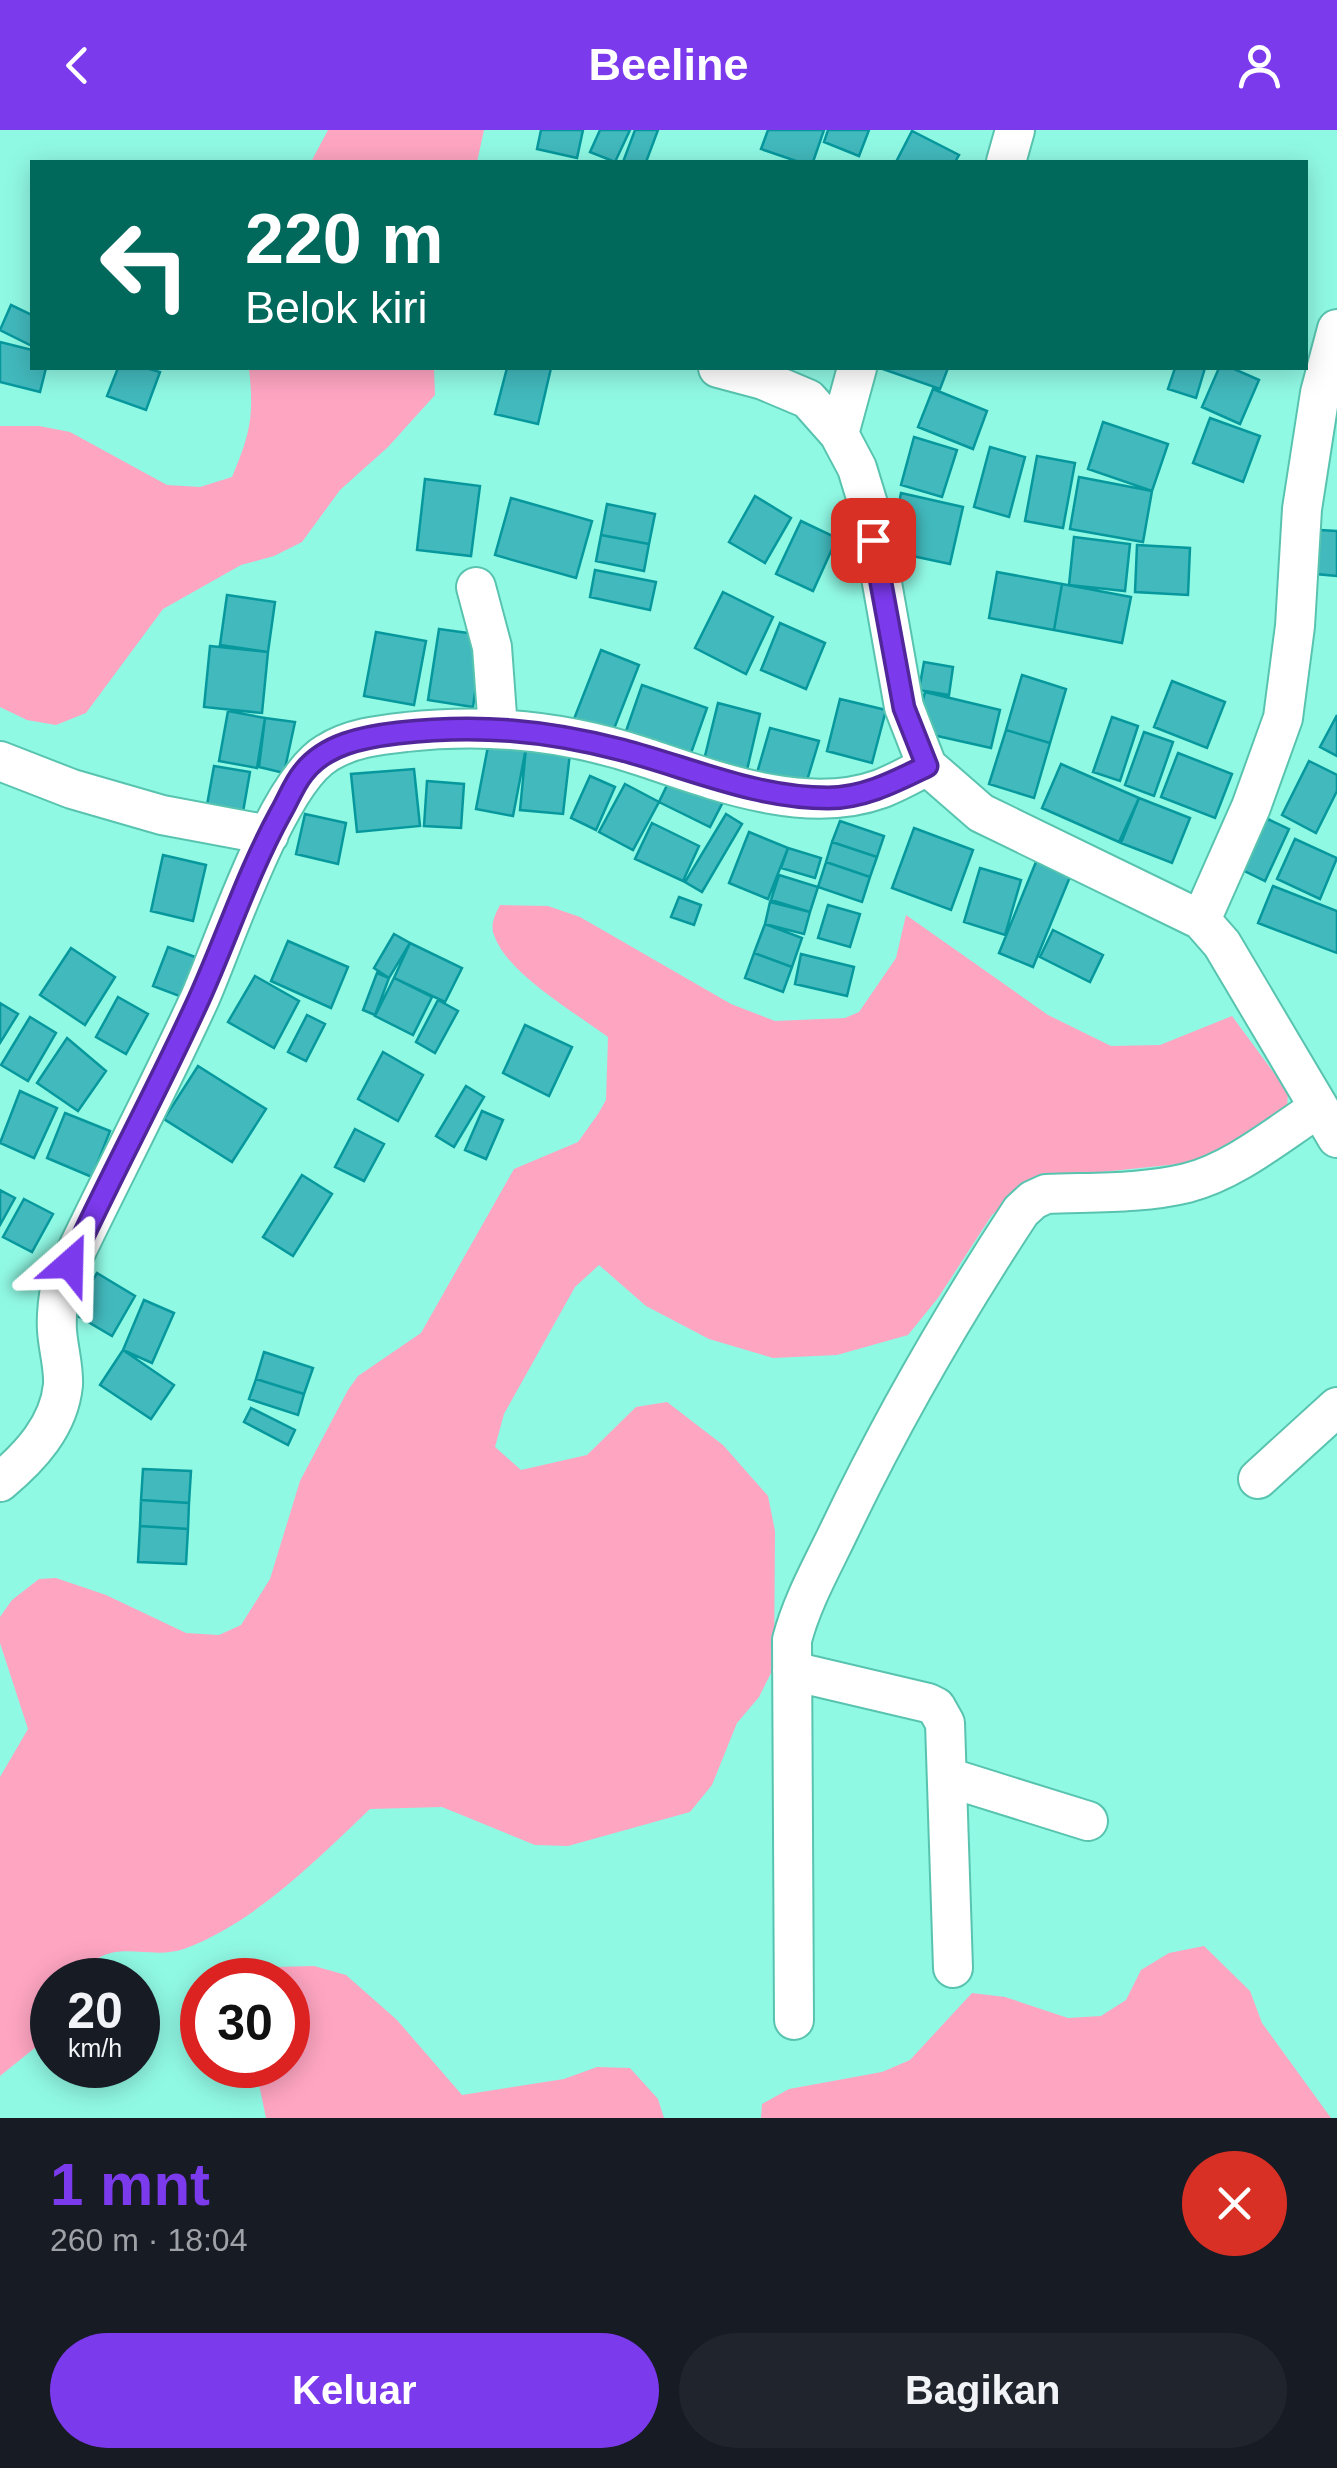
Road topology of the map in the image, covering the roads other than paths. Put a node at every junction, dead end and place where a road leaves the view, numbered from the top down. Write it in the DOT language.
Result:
graph roads {
  1 [pos="1016,130"];
  2 [pos="1007,160"];
  3 [pos="1337,329"];
  4 [pos="726,370"];
  5 [pos="856,370"];
  6 [pos="839,434"];
  7 [pos="476,588"];
  8 [pos="498,729"];
  9 [pos="0,762"];
  10 [pos="927,766"];
  11 [pos="268,835"];
  12 [pos="1201,920"];
  13 [pos="1327,1123"];
  14 [pos="1337,1407"];
  15 [pos="1258,1478"];
  16 [pos="0,1482"];
  17 [pos="792,1671"];
  18 [pos="947,1777"];
  19 [pos="1088,1822"];
  20 [pos="953,1968"];
  21 [pos="794,2020"];
  1 -- 2 [label="street"];
  3 -- 12 [label="street"];
  4 -- 6 [label="street"];
  5 -- 6 [label="street"];
  6 -- 10 [label="street"];
  7 -- 8 [label="street"];
  8 -- 10 [label="street"];
  8 -- 11 [label="street"];
  9 -- 11 [label="street"];
  10 -- 12 [label="street"];
  11 -- 16 [label="street"];
  12 -- 13 [label="street"];
  13 -- 17 [label="street"];
  14 -- 15 [label="street"];
  17 -- 18 [label="street"];
  17 -- 21 [label="street"];
  18 -- 19 [label="street"];
  18 -- 20 [label="street"];
}
